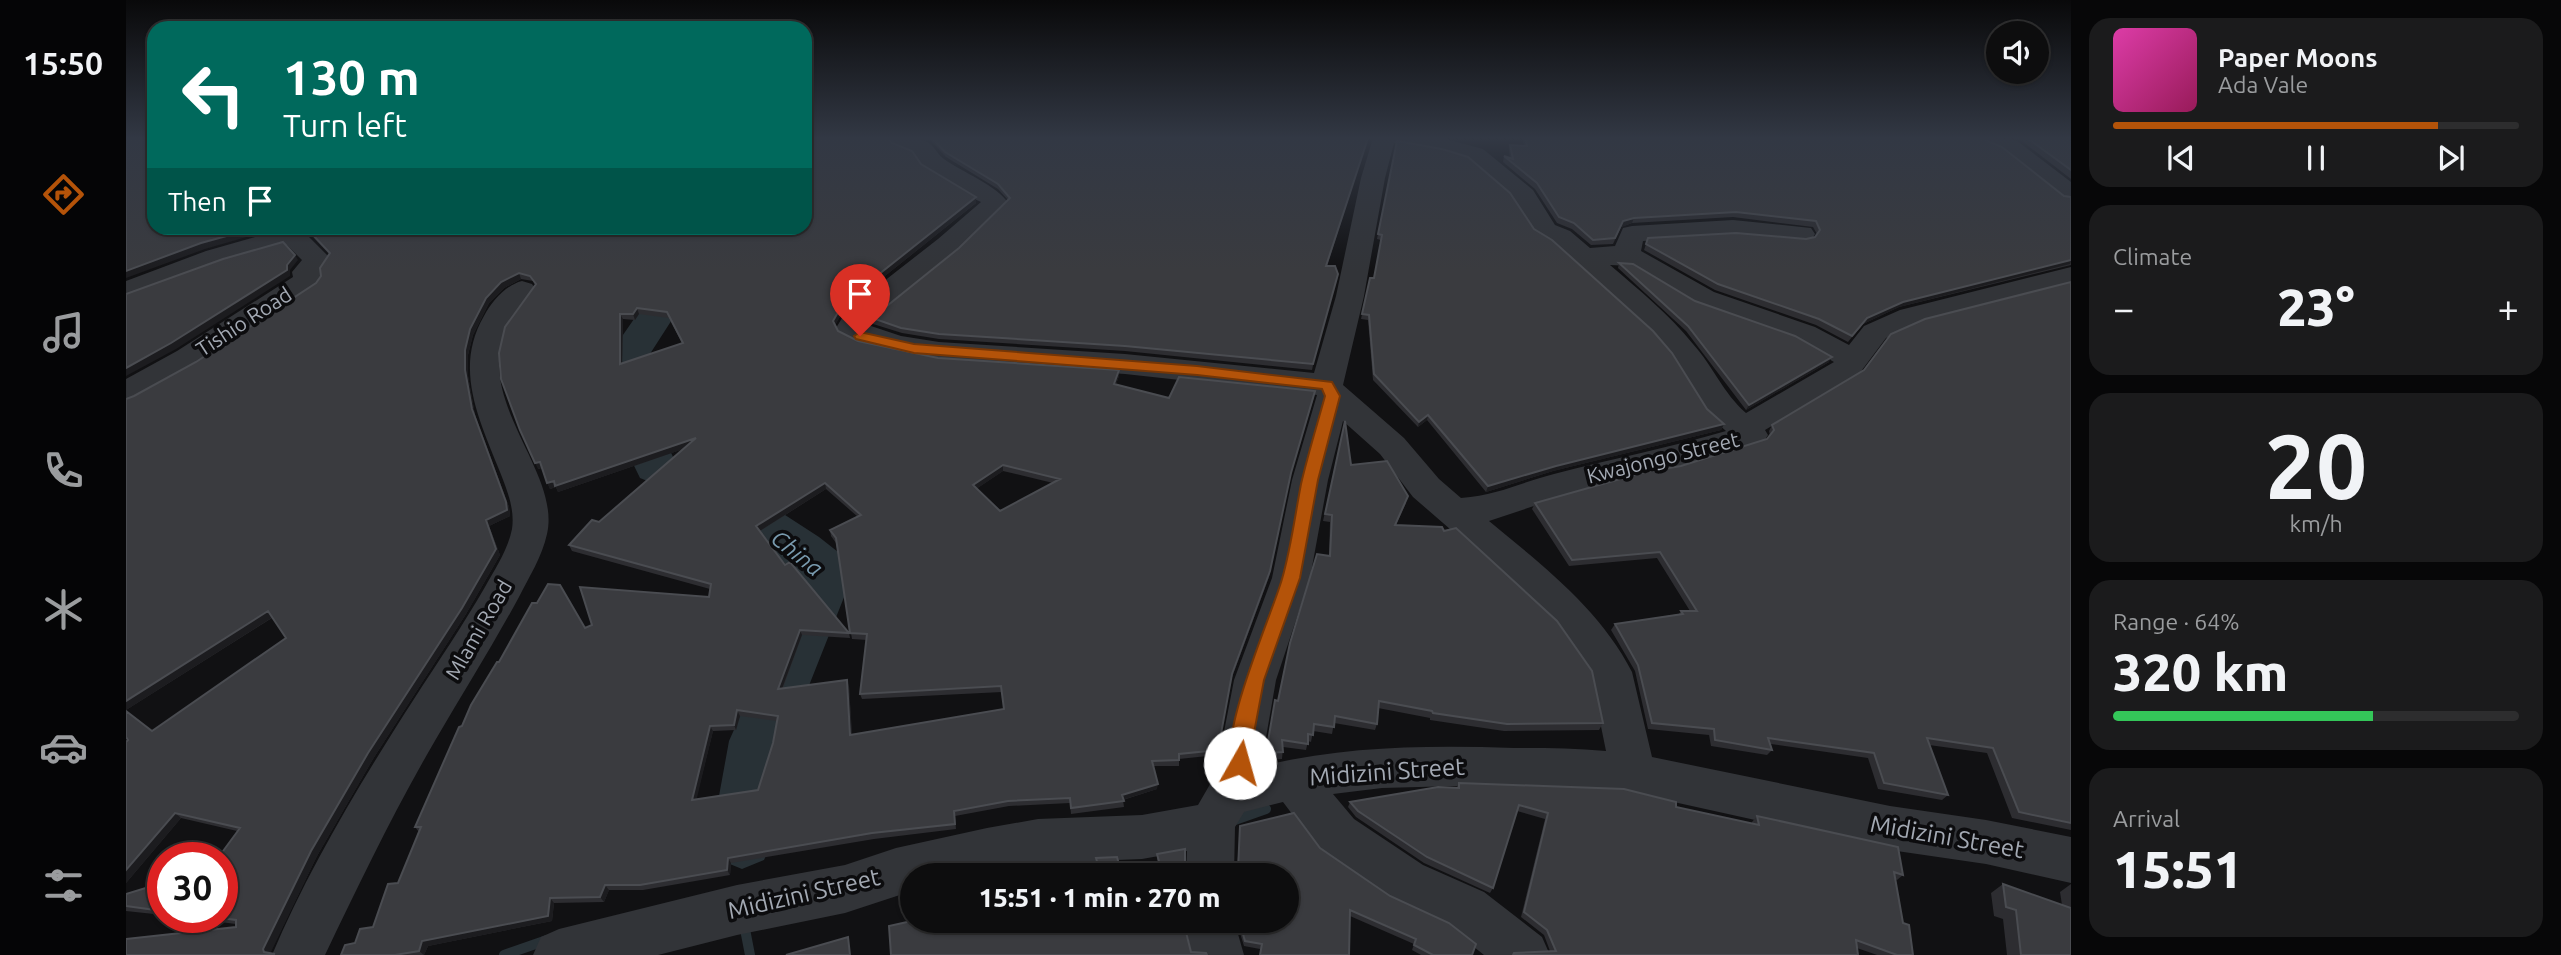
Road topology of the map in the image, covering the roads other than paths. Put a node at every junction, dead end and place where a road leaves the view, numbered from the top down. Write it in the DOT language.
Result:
graph roads {
  1 [pos="964,183"];
  2 [pos="1372,183"];
  3 [pos="1509,183"];
  4 [pos="2056,183"];
  5 [pos="2071,194"];
  6 [pos="1802,234"];
  7 [pos="291,235"];
  8 [pos="301,235"];
  9 [pos="1594,256"];
  10 [pos="2071,275"];
  11 [pos="522,290"];
  12 [pos="126,292"];
  13 [pos="1852,359"];
  14 [pos="1330,390"];
  15 [pos="126,393"];
  16 [pos="1751,435"];
  17 [pos="1454,511"];
  18 [pos="1633,773"];
  19 [pos="1292,779"];
  20 [pos="1221,810"];
  21 [pos="2071,860"];
  22 [pos="1211,863"];
  23 [pos="1212,933"];
  24 [pos="298,955"];
  25 [pos="559,955"];
  26 [pos="1218,955"];
  27 [pos="1524,955"];
  1 -- 14 [label="street"];
  2 -- 14 [label="street"];
  3 -- 9 [label="street"];
  4 -- 5 [label="street"];
  6 -- 9 [label="street"];
  7 -- 12 [label="street"];
  8 -- 15 [label="street, Tishio Road"];
  9 -- 13 [label="street"];
  9 -- 16 [label="street"];
  10 -- 13 [label="street, Kwajongo Street"];
  11 -- 24 [label="street, Mlami Road"];
  13 -- 16 [label="street, Kwajongo Street"];
  14 -- 17 [label="street"];
  14 -- 20 [label="street"];
  16 -- 17 [label="street, Kwajongo Street"];
  17 -- 18 [label="street"];
  18 -- 19 [label="street, Midizini Street"];
  18 -- 21 [label="street, Midizini Street"];
  19 -- 20 [label="street, Midizini Street"];
  19 -- 27 [label="street"];
  20 -- 22 [label="street"];
  20 -- 25 [label="street, Midizini Street"];
  23 -- 26 [label="street"];
}
